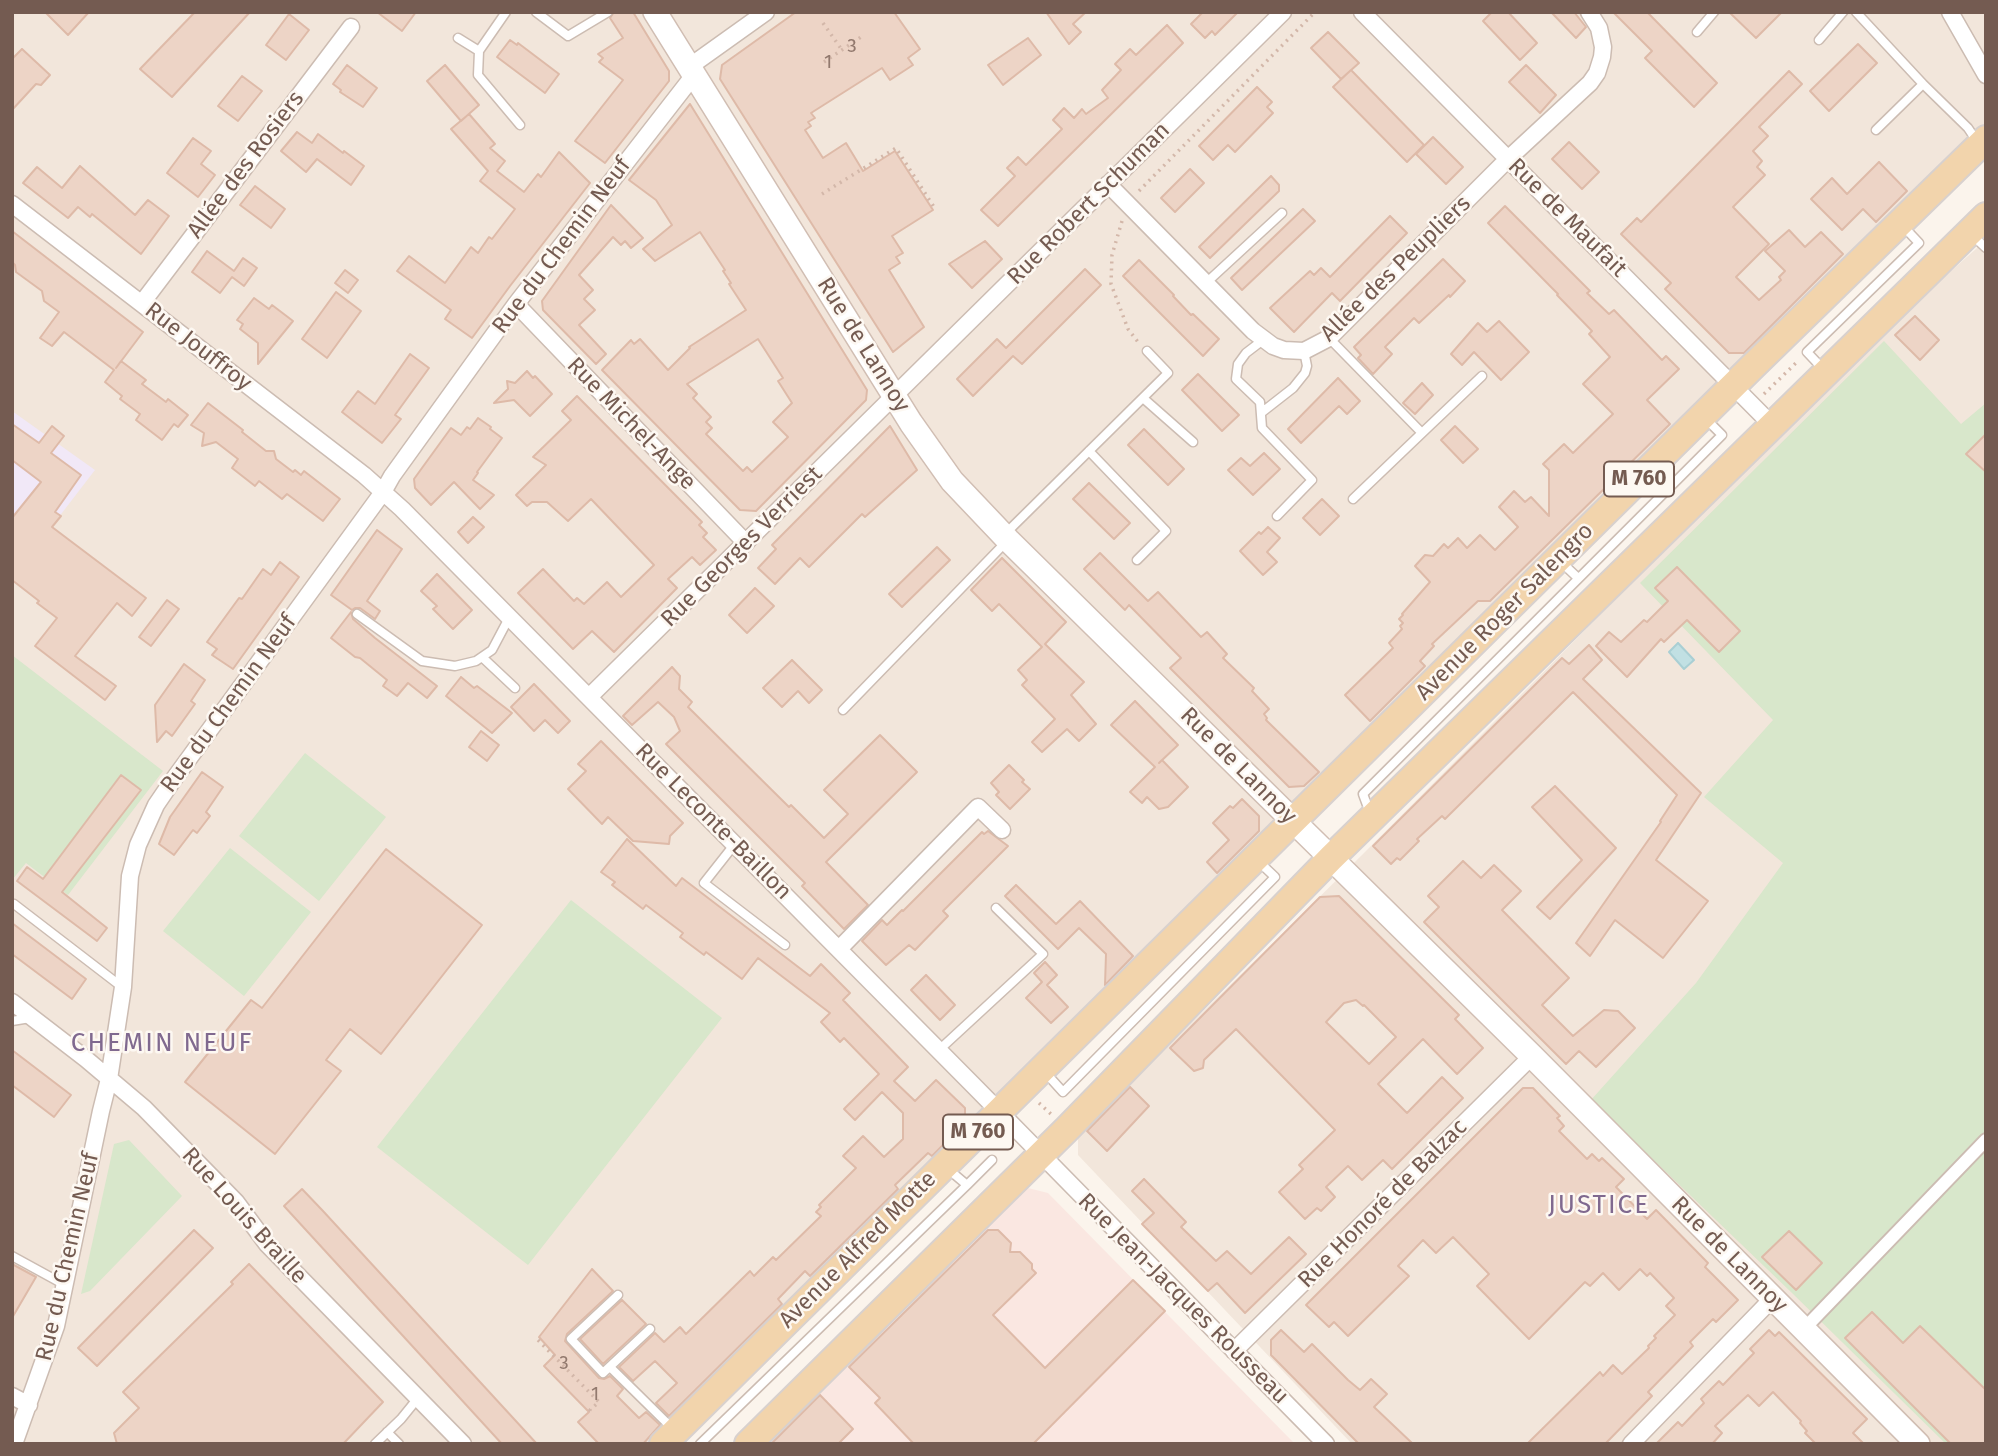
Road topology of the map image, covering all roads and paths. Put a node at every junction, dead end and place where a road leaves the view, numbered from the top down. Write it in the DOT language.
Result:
graph roads {
  1 [pos="506,12"];
  2 [pos="536,12"];
  3 [pos="608,12"];
  4 [pos="655,12"];
  5 [pos="766,12"];
  6 [pos="1283,12"];
  7 [pos="1315,12"];
  8 [pos="1362,12"];
  9 [pos="1589,12"];
  10 [pos="1714,12"];
  11 [pos="1843,12"];
  12 [pos="1856,12"];
  13 [pos="1950,12"];
  14 [pos="823,23"];
  15 [pos="351,27"];
  16 [pos="1697,32"];
  17 [pos="864,34"];
  18 [pos="458,38"];
  19 [pos="1819,40"];
  20 [pos="842,50"];
  21 [pos="479,51"];
  22 [pos="824,62"];
  23 [pos="692,71"];
  24 [pos="1986,75"];
  25 [pos="1923,84"];
  26 [pos="520,125"];
  27 [pos="1876,130"];
  28 [pos="1983,142"];
  29 [pos="1508,159"];
  30 [pos="1108,184"];
  31 [pos="822,194"];
  32 [pos="1127,203"];
  33 [pos="12,204"];
  34 [pos="934,207"];
  35 [pos="1282,213"];
  36 [pos="1900,223"];
  37 [pos="1980,232"];
  38 [pos="1206,283"];
  39 [pos="142,303"];
  40 [pos="516,304"];
  41 [pos="1329,338"];
  42 [pos="1263,340"];
  43 [pos="1147,351"];
  44 [pos="1304,351"];
  45 [pos="1825,372"];
  46 [pos="1482,376"];
  47 [pos="1764,381"];
  48 [pos="1734,386"];
  49 [pos="1779,395"];
  50 [pos="895,397"];
  51 [pos="1143,398"];
  52 [pos="1261,413"];
  53 [pos="1713,425"];
  54 [pos="1772,425"];
  55 [pos="1422,433"];
  56 [pos="1193,442"];
  57 [pos="1089,451"];
  58 [pos="383,492"];
  59 [pos="1353,499"];
  60 [pos="1277,516"];
  61 [pos="1006,537"];
  62 [pos="746,543"];
  63 [pos="1558,559"];
  64 [pos="1137,560"];
  65 [pos="1578,578"];
  66 [pos="357,614"];
  67 [pos="510,616"];
  68 [pos="482,657"];
  69 [pos="515,688"];
  70 [pos="590,698"];
  71 [pos="843,710"];
  72 [pos="1372,819"];
  73 [pos="1293,820"];
  74 [pos="1002,830"];
  75 [pos="734,845"];
  76 [pos="1331,858"];
  77 [pos="13,904"];
  78 [pos="996,908"];
  79 [pos="785,945"];
  80 [pos="839,949"];
  81 [pos="123,987"];
  82 [pos="12,1002"];
  83 [pos="33,1018"];
  84 [pos="12,1021"];
  85 [pos="939,1051"];
  86 [pos="1532,1056"];
  87 [pos="109,1080"];
  88 [pos="1023,1087"];
  89 [pos="998,1112"];
  90 [pos="1067,1129"];
  91 [pos="1986,1140"];
  92 [pos="1041,1155"];
  93 [pos="992,1160"];
  94 [pos="944,1165"];
  95 [pos="967,1185"];
  96 [pos="12,1256"];
  97 [pos="65,1285"];
  98 [pos="618,1295"];
  99 [pos="1772,1299"];
  100 [pos="650,1329"];
  101 [pos="1803,1330"];
  102 [pos="538,1340"];
  103 [pos="1234,1351"];
  104 [pos="610,1367"];
  105 [pos="12,1396"];
  106 [pos="418,1398"];
  107 [pos="29,1405"];
  108 [pos="593,1413"];
  109 [pos="387,1432"];
  110 [pos="669,1437"];
  111 [pos="14,1444"];
  112 [pos="375,1444"];
  113 [pos="399,1444"];
  114 [pos="463,1444"];
  115 [pos="700,1444"];
  116 [pos="748,1444"];
  117 [pos="1326,1444"];
  118 [pos="1631,1444"];
  119 [pos="1918,1444"];
  1 -- 21 [label="lane"];
  2 -- 3 [label="lane"];
  4 -- 23 [label="main road, Rue de Lannoy"];
  5 -- 23 [label="street, Rue du Chemin Neuf"];
  6 -- 30 [label="street, Rue Robert Schuman"];
  7 -- 32 [label="path"];
  8 -- 29 [label="street, Rue de Maufait"];
  9 -- 29 [label="street, Allée des Peupliers"];
  10 -- 16 [label="lane"];
  11 -- 19 [label="lane"];
  12 -- 25 [label="lane"];
  13 -- 24 [label="street"];
  14 -- 20 [label="path"];
  15 -- 39 [label="street, Allée des Rosiers"];
  17 -- 20 [label="path"];
  18 -- 21 [label="lane"];
  20 -- 22 [label="path"];
  21 -- 26 [label="lane"];
  23 -- 40 [label="street, Rue du Chemin Neuf"];
  23 -- 50 [label="main road, Rue de Lannoy"];
  25 -- 27 [label="lane"];
  25 -- 28 [label="lane"];
  28 -- 36 [label="main road, Avenue Roger Salengro / M 760"];
  29 -- 41 [label="street, Allée des Peupliers"];
  29 -- 48 [label="street, Rue de Maufait"];
  30 -- 32 [label="street, Allée des Peupliers"];
  30 -- 50 [label="street, Rue Robert Schuman"];
  31 -- 34 [label="path"];
  32 -- 38 [label="street, Allée des Peupliers"];
  32 -- 43 [label="path"];
  33 -- 39 [label="street, Rue Jouffroy"];
  35 -- 38 [label="lane"];
  36 -- 45 [label="lane"];
  36 -- 48 [label="main road, Avenue Roger Salengro / M 760"];
  37 -- 45 [label="main road, M 760"];
  38 -- 42 [label="street, Allée des Peupliers"];
  39 -- 58 [label="street, Rue Jouffroy"];
  40 -- 58 [label="street, Rue du Chemin Neuf"];
  40 -- 62 [label="street, Rue Michel-Ange"];
  41 -- 44 [label="street, Allée des Peupliers"];
  41 -- 55 [label="lane"];
  42 -- 44 [label="street, Allée des Peupliers"];
  42 -- 52 [label="lane"];
  43 -- 51 [label="lane"];
  44 -- 52 [label="lane"];
  45 -- 54 [label="main road, M 760"];
  46 -- 55 [label="lane"];
  47 -- 49 [label="path"];
  48 -- 53 [label="main road, Avenue Roger Salengro / M 760"];
  48 -- 54 [label="street, Rue de Maufait"];
  50 -- 61 [label="main road, Rue de Lannoy"];
  50 -- 62 [label="street, Rue Georges Verriest"];
  51 -- 56 [label="lane"];
  51 -- 57 [label="lane"];
  52 -- 60 [label="lane"];
  53 -- 63 [label="main road, Avenue Roger Salengro / M 760"];
  53 -- 65 [label="lane"];
  54 -- 72 [label="main road, M 760"];
  55 -- 59 [label="lane"];
  57 -- 61 [label="lane"];
  57 -- 64 [label="lane"];
  58 -- 67 [label="street, Rue Leconte-Baillon"];
  58 -- 81 [label="street, Rue du Chemin Neuf"];
  61 -- 71 [label="lane"];
  61 -- 73 [label="main road, Rue de Lannoy"];
  62 -- 70 [label="street, Rue Georges Verriest"];
  63 -- 65 [label="lane"];
  63 -- 73 [label="main road, Avenue Roger Salengro / M 760"];
  65 -- 72 [label="lane"];
  66 -- 68 [label="lane"];
  67 -- 68 [label="lane"];
  67 -- 70 [label="street, Rue Leconte-Baillon"];
  68 -- 69 [label="lane"];
  70 -- 75 [label="street, Rue Leconte-Baillon"];
  72 -- 76 [label="main road, M 760"];
  73 -- 76 [label="main road, Rue de Lannoy"];
  73 -- 88 [label="main road, Avenue Alfred Motte / M 760"];
  74 -- 80 [label="street"];
  75 -- 79 [label="lane"];
  75 -- 80 [label="street, Rue Leconte-Baillon"];
  76 -- 86 [label="main road, Rue de Lannoy"];
  76 -- 90 [label="main road, M 760"];
  77 -- 81 [label="lane"];
  78 -- 85 [label="lane"];
  80 -- 85 [label="street, Rue Leconte-Baillon"];
  81 -- 87 [label="street, Rue du Chemin Neuf"];
  82 -- 83 [label="street, Rue Louis Braille"];
  83 -- 84 [label="lane"];
  83 -- 87 [label="street, Rue Louis Braille"];
  85 -- 89 [label="street, Rue Leconte-Baillon"];
  86 -- 99 [label="main road, Rue de Lannoy"];
  86 -- 103 [label="street, Rue Honoré de Balzac"];
  87 -- 97 [label="street, Rue du Chemin Neuf"];
  87 -- 106 [label="street, Rue Louis Braille"];
  88 -- 89 [label="main road, Avenue Alfred Motte / M 760"];
  88 -- 90 [label="path"];
  89 -- 92 [label="street, Rue Leconte-Baillon"];
  89 -- 94 [label="main road, Avenue Alfred Motte / M 760"];
  90 -- 92 [label="main road, M 760"];
  91 -- 101 [label="street"];
  92 -- 103 [label="street, Rue Jean-Jacques Rousseau"];
  92 -- 116 [label="main road, M 760"];
  93 -- 95 [label="lane"];
  94 -- 95 [label="lane"];
  94 -- 110 [label="main road, Avenue Alfred Motte / M 760"];
  95 -- 115 [label="lane"];
  96 -- 97 [label="lane"];
  97 -- 107 [label="street, Rue du Chemin Neuf"];
  98 -- 104 [label="lane"];
  99 -- 101 [label="main road, Rue de Lannoy"];
  99 -- 118 [label="street"];
  100 -- 104 [label="lane"];
  101 -- 119 [label="main road, Rue de Lannoy"];
  102 -- 108 [label="path"];
  103 -- 117 [label="street, Rue Jean-Jacques Rousseau"];
  104 -- 110 [label="lane"];
  105 -- 107 [label="street"];
  106 -- 109 [label="lane"];
  106 -- 114 [label="street, Rue Louis Braille"];
  107 -- 111 [label="street, Rue du Chemin Neuf"];
  109 -- 112 [label="lane"];
  109 -- 113 [label="lane"];
}
